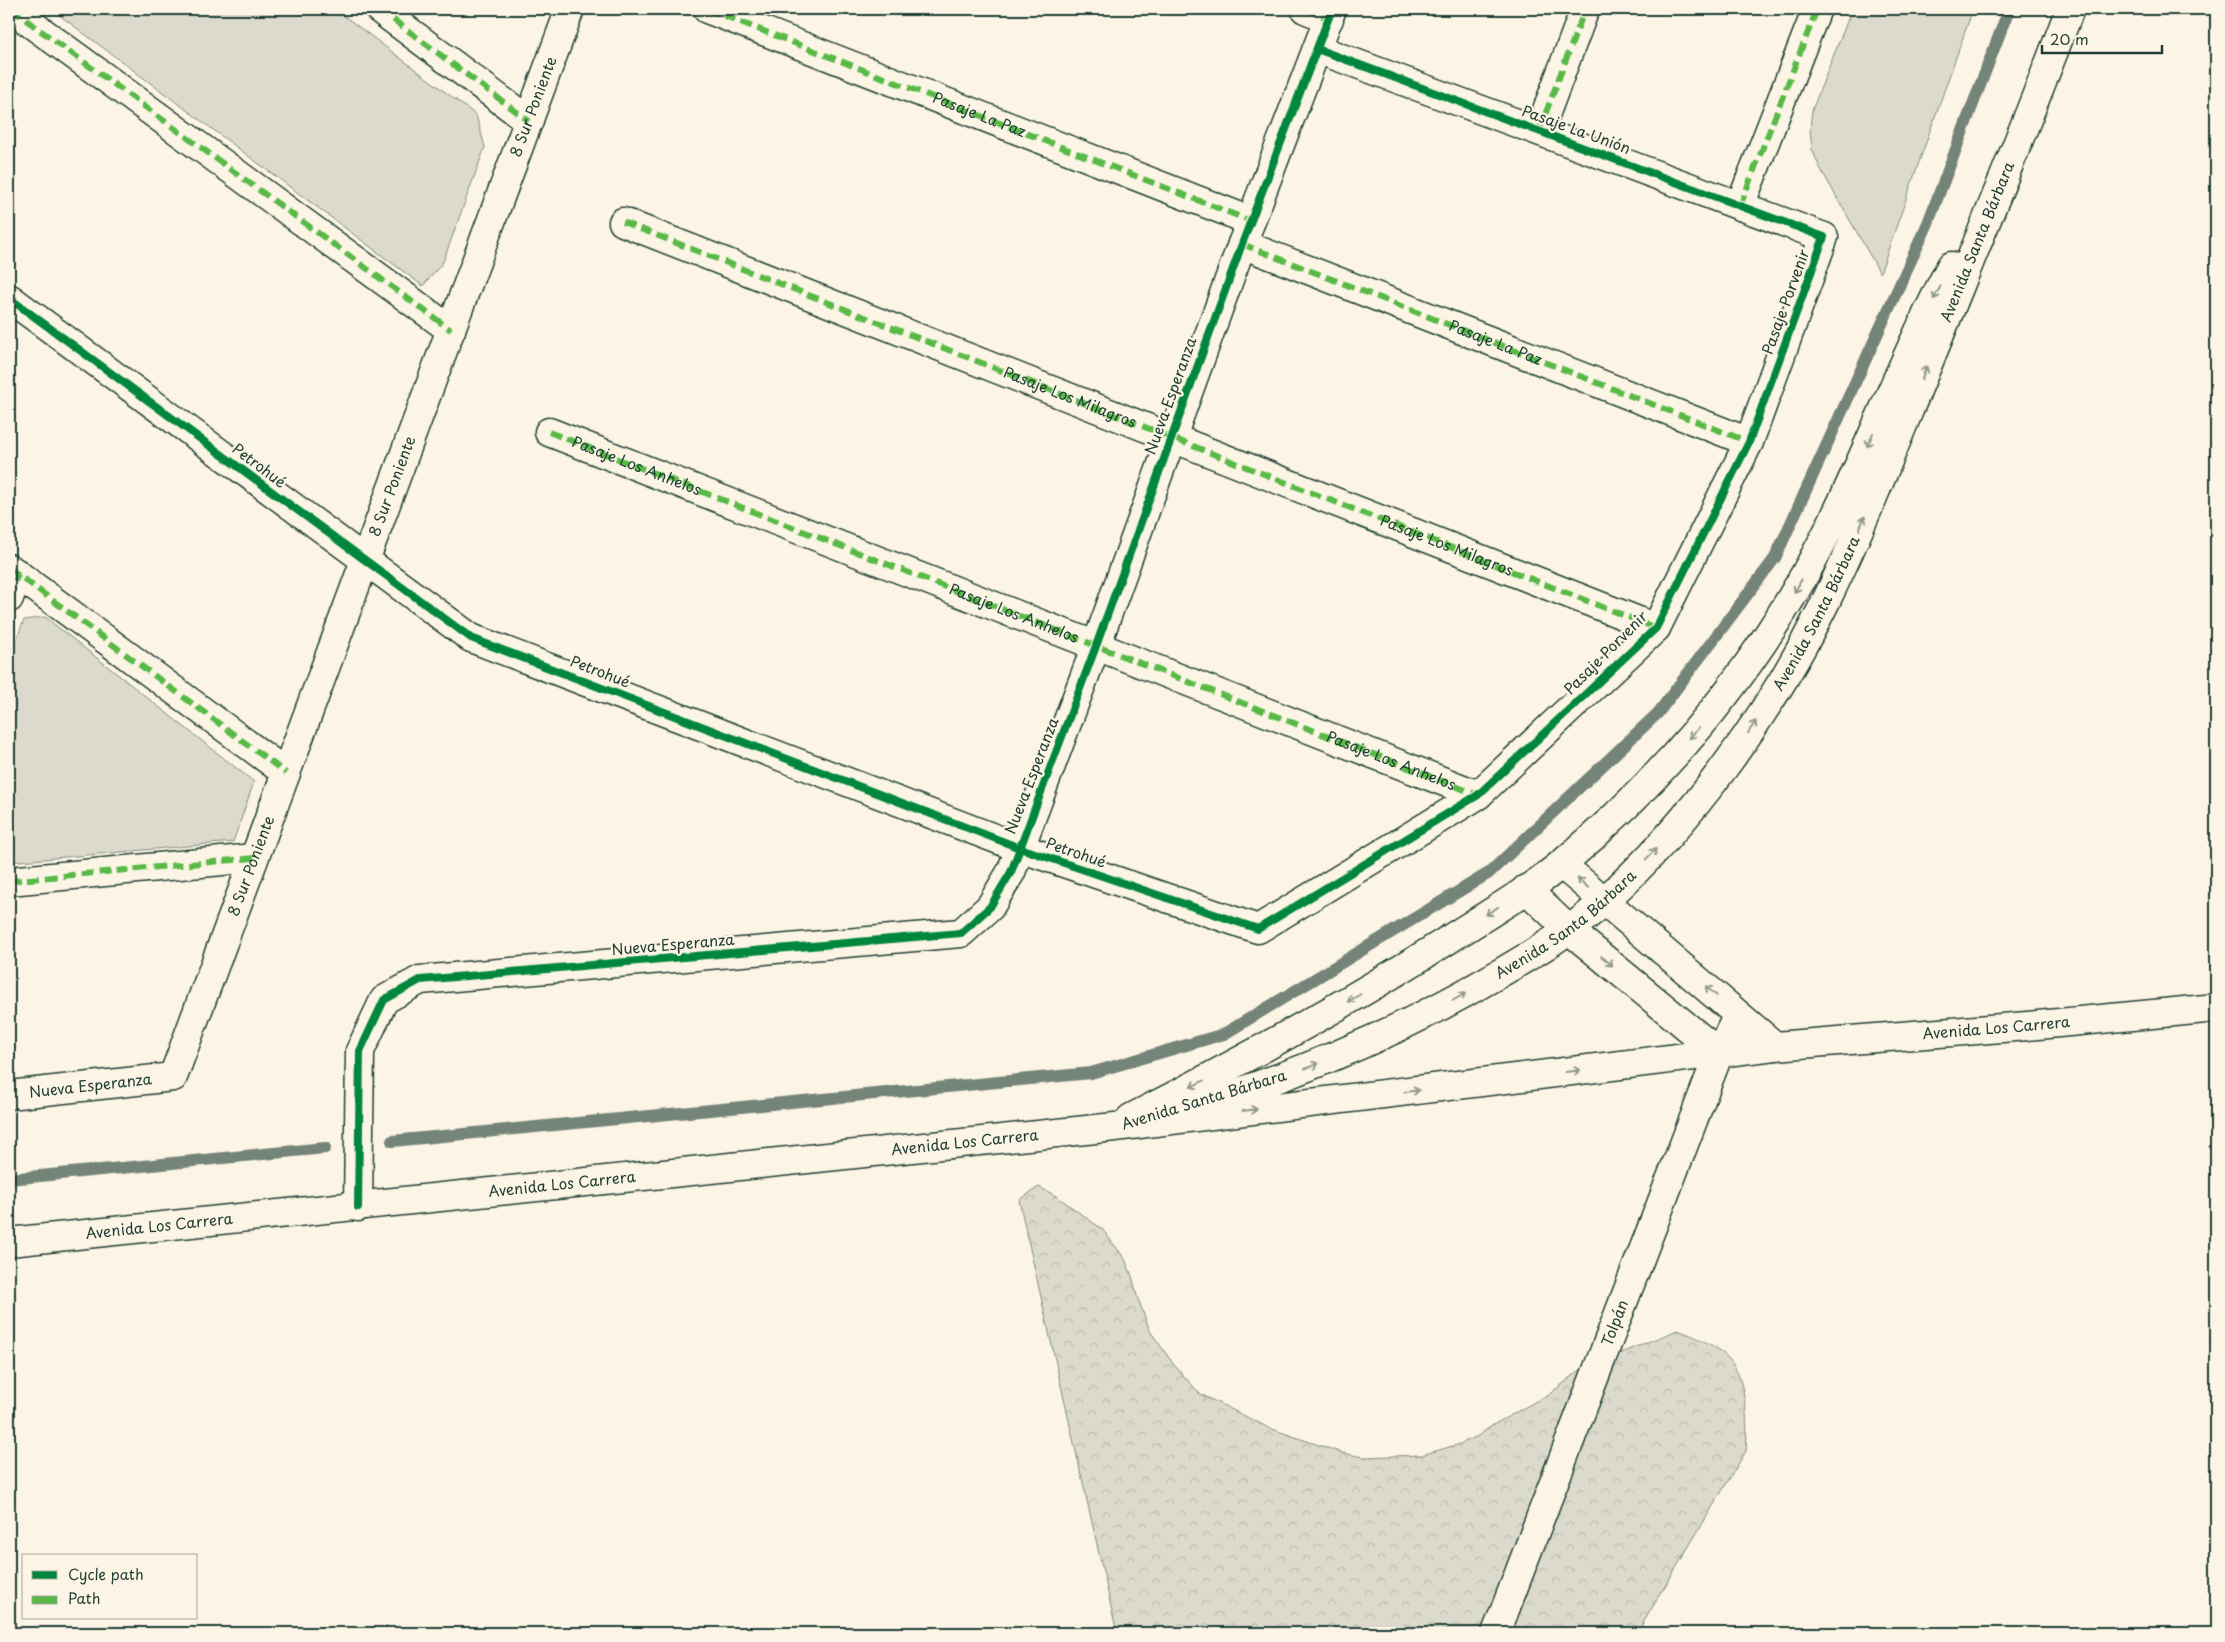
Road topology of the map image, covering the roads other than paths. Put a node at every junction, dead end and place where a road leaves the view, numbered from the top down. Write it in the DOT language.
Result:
graph roads {
  1 [pos="11,9"];
  2 [pos="379,9"];
  3 [pos="570,9"];
  4 [pos="707,9"];
  5 [pos="1585,9"];
  6 [pos="1817,9"];
  7 [pos="2070,9"];
  8 [pos="1322,12"];
  9 [pos="1317,49"];
  10 [pos="529,120"];
  11 [pos="2026,126"];
  12 [pos="1539,131"];
  13 [pos="1740,206"];
  14 [pos="623,222"];
  15 [pos="1247,232"];
  16 [pos="1824,237"];
  17 [pos="9,298"];
  18 [pos="451,330"];
  19 [pos="549,432"];
  20 [pos="1170,438"];
  21 [pos="1749,442"];
  22 [pos="365,561"];
  23 [pos="12,580"];
  24 [pos="1656,628"];
  25 [pos="1096,646"];
  26 [pos="286,773"];
  27 [pos="1478,795"];
  28 [pos="1020,848"];
  29 [pos="254,858"];
  30 [pos="1561,864"];
  31 [pos="9,881"];
  32 [pos="1526,889"];
  33 [pos="1604,902"];
  34 [pos="1258,929"];
  35 [pos="1569,930"];
  36 [pos="2216,1008"];
  37 [pos="1738,1015"];
  38 [pos="1774,1046"];
  39 [pos="1719,1053"];
  40 [pos="173,1077"];
  41 [pos="9,1095"];
  42 [pos="1115,1126"];
  43 [pos="358,1207"];
  44 [pos="9,1242"];
  45 [pos="1496,1633"];
  1 -- 18 [label="street"];
  2 -- 10 [label="street"];
  3 -- 10 [label="street, 8 Sur Poniente"];
  4 -- 15 [label="street, Pasaje La Paz"];
  5 -- 12 [label="street"];
  6 -- 13 [label="street"];
  7 -- 11 [label="street, Avenida Santa Bárbara"];
  8 -- 9 [label="street, Nueva Esperanza"];
  9 -- 12 [label="street, Pasaje La Unión"];
  9 -- 15 [label="street, Nueva Esperanza"];
  10 -- 18 [label="street, 8 Sur Poniente"];
  11 -- 30 [label="street, Avenida Santa Bárbara, one-way"];
  33 -- 11 [label="street, Avenida Santa Bárbara, one-way"];
  12 -- 13 [label="street, Pasaje La Unión"];
  13 -- 16 [label="street, Pasaje La Unión"];
  14 -- 20 [label="street, Pasaje Los Milagros"];
  15 -- 20 [label="street, Nueva Esperanza"];
  15 -- 21 [label="street, Pasaje La Paz"];
  16 -- 21 [label="street, Pasaje Porvenir"];
  17 -- 22 [label="street, Petrohué"];
  18 -- 22 [label="street, 8 Sur Poniente"];
  19 -- 25 [label="street, Pasaje Los Anhelos"];
  20 -- 24 [label="street, Pasaje Los Milagros"];
  20 -- 25 [label="street, Nueva Esperanza"];
  21 -- 24 [label="street, Pasaje Porvenir"];
  22 -- 26 [label="street, 8 Sur Poniente"];
  22 -- 28 [label="street, Petrohué"];
  23 -- 26 [label="street"];
  24 -- 27 [label="street, Pasaje Porvenir"];
  25 -- 27 [label="street, Pasaje Los Anhelos"];
  25 -- 28 [label="street, Nueva Esperanza"];
  26 -- 29 [label="street, 8 Sur Poniente"];
  27 -- 34 [label="street, Pasaje Porvenir"];
  28 -- 34 [label="street, Petrohué"];
  28 -- 43 [label="street, Nueva Esperanza"];
  29 -- 31 [label="street"];
  29 -- 40 [label="street, 8 Sur Poniente"];
  30 -- 32 [label="street, Avenida Santa Bárbara"];
  33 -- 30 [label="street, one-way"];
  32 -- 35 [label="street"];
  32 -- 42 [label="street, Avenida Santa Bárbara, one-way"];
  33 -- 35 [label="street, Avenida Santa Bárbara"];
  37 -- 33 [label="street, one-way"];
  35 -- 39 [label="street, one-way"];
  42 -- 35 [label="street, Avenida Santa Bárbara, one-way"];
  36 -- 38 [label="street, Avenida Los Carrera"];
  37 -- 38 [label="street"];
  37 -- 39 [label="street, Tolpán"];
  38 -- 39 [label="street, Avenida Los Carrera"];
  42 -- 39 [label="street, Avenida Los Carrera, one-way"];
  39 -- 45 [label="street, Tolpán"];
  40 -- 41 [label="street, Nueva Esperanza"];
  42 -- 43 [label="street, Avenida Los Carrera"];
  43 -- 44 [label="street, Avenida Los Carrera"];
}
